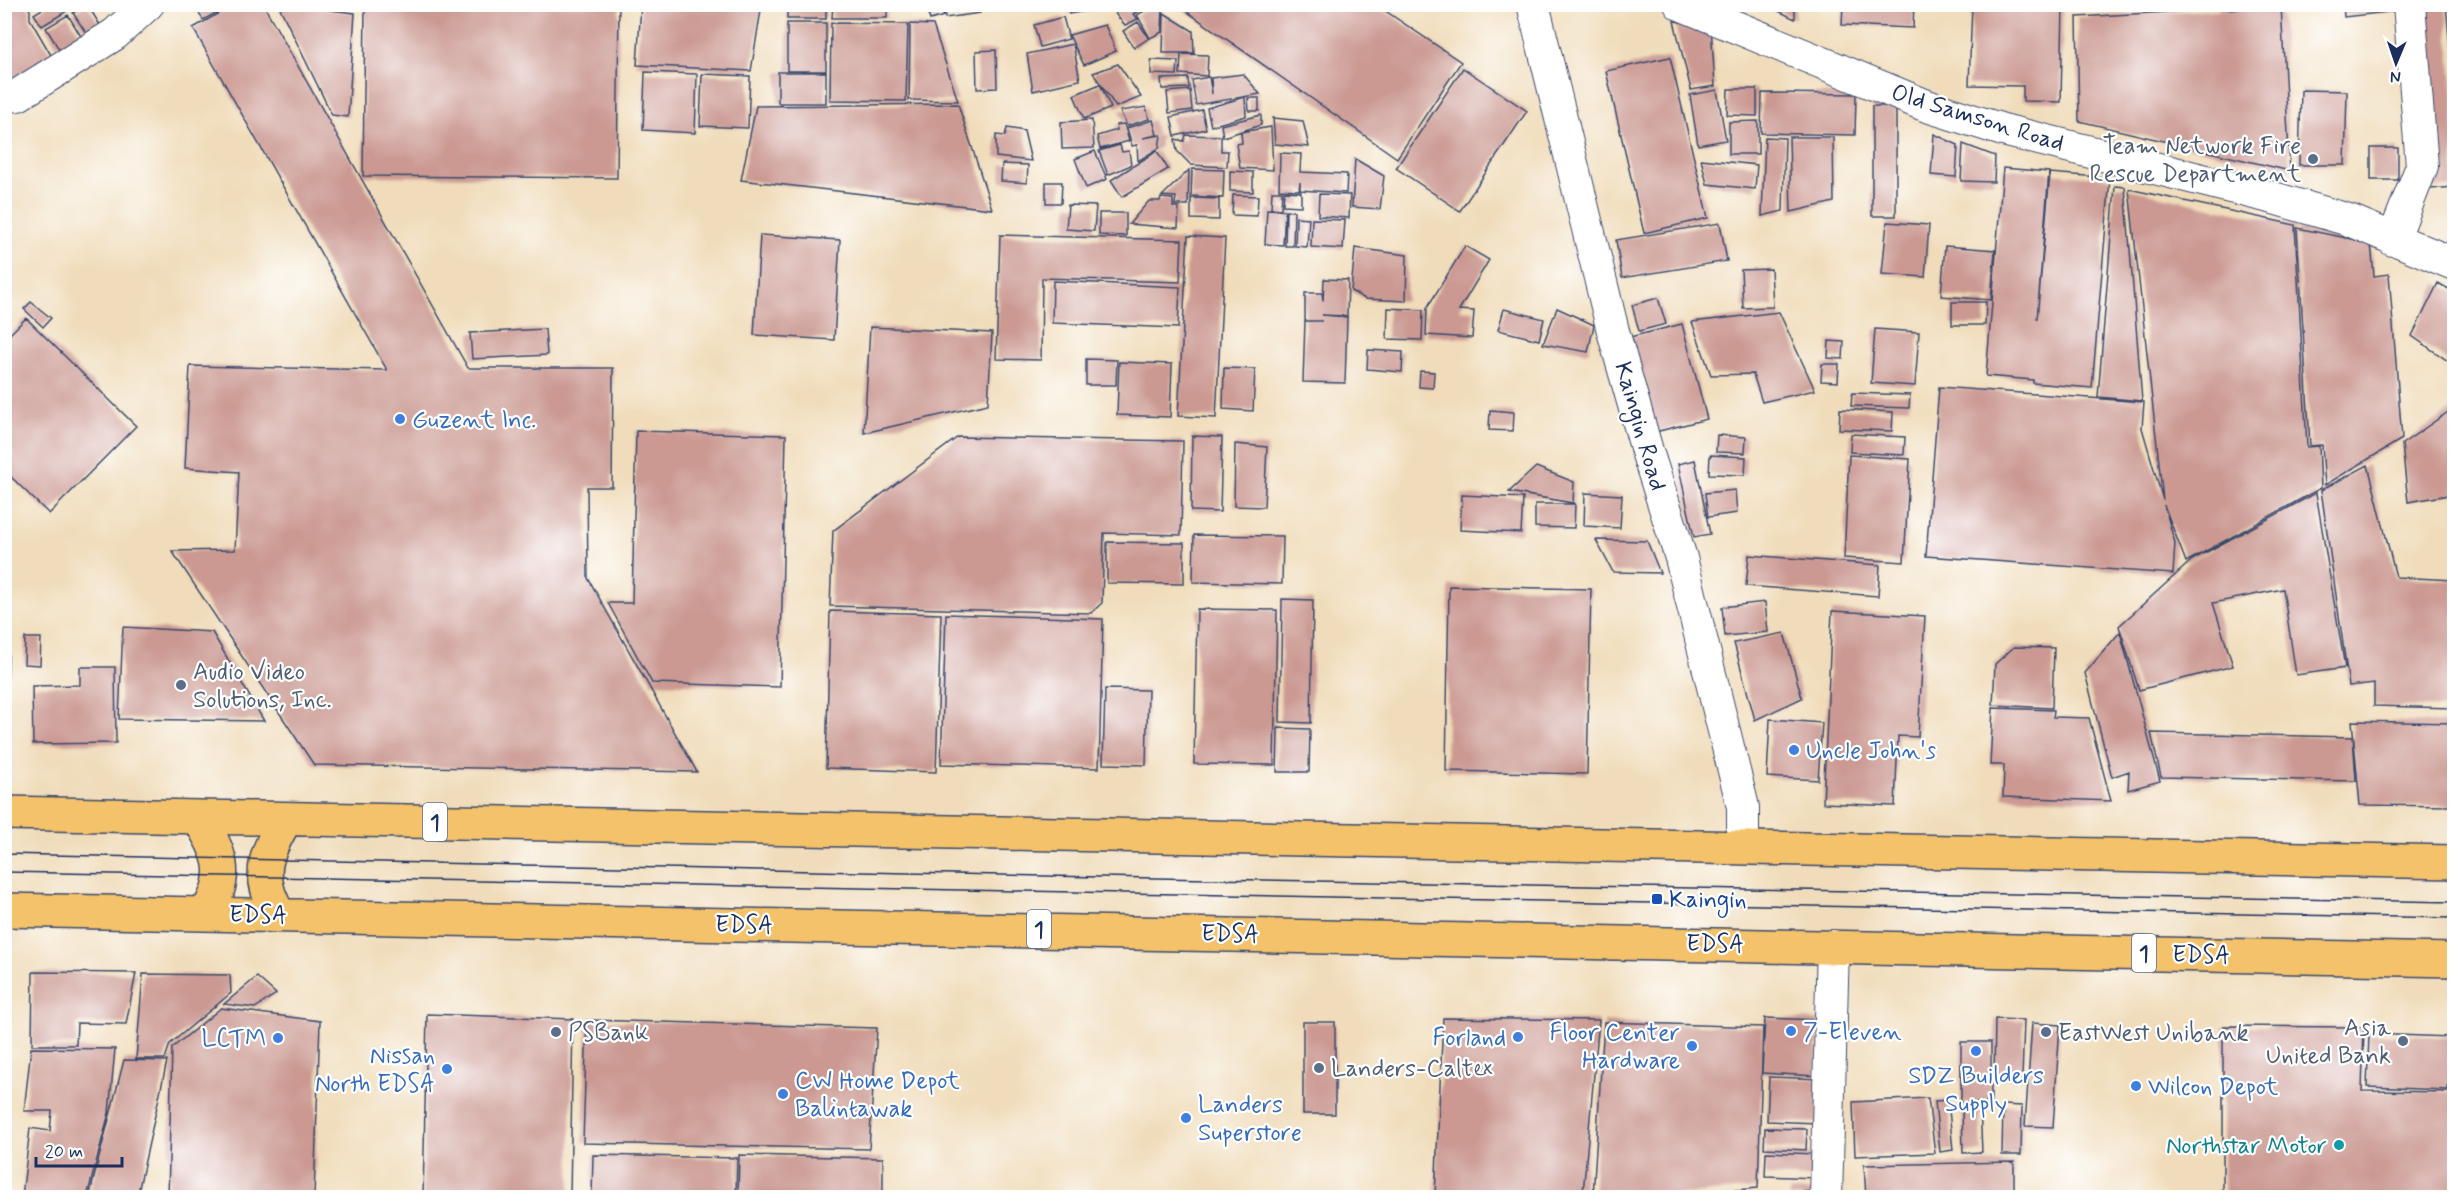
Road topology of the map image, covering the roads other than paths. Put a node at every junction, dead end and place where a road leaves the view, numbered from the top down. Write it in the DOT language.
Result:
graph roads {
  1 [pos="148,4"];
  2 [pos="1533,4"];
  3 [pos="1680,4"];
  4 [pos="2409,4"];
  5 [pos="4,97"];
  6 [pos="2393,240"];
  7 [pos="2454,264"];
  8 [pos="4,813"];
  9 [pos="198,817"];
  10 [pos="286,819"];
  11 [pos="1743,848"];
  12 [pos="2454,862"];
  13 [pos="4,910"];
  14 [pos="206,914"];
  15 [pos="279,915"];
  16 [pos="1833,946"];
  17 [pos="2454,960"];
  18 [pos="1826,1197"];
  1 -- 5 [label="street"];
  2 -- 11 [label="street, Kaingin Road"];
  3 -- 6 [label="street, Old Samson Road"];
  4 -- 6 [label="street"];
  6 -- 7 [label="street, Old Samson Road"];
  8 -- 9 [label="highway, 1"];
  9 -- 10 [label="highway, 1"];
  9 -- 14 [label="highway"];
  10 -- 11 [label="highway, 1"];
  10 -- 15 [label="highway"];
  11 -- 12 [label="highway, 1"];
  13 -- 14 [label="highway, EDSA / 1"];
  14 -- 15 [label="highway, EDSA / 1"];
  15 -- 16 [label="highway, EDSA / 1"];
  16 -- 17 [label="highway, EDSA / 1"];
  16 -- 18 [label="street"];
}
